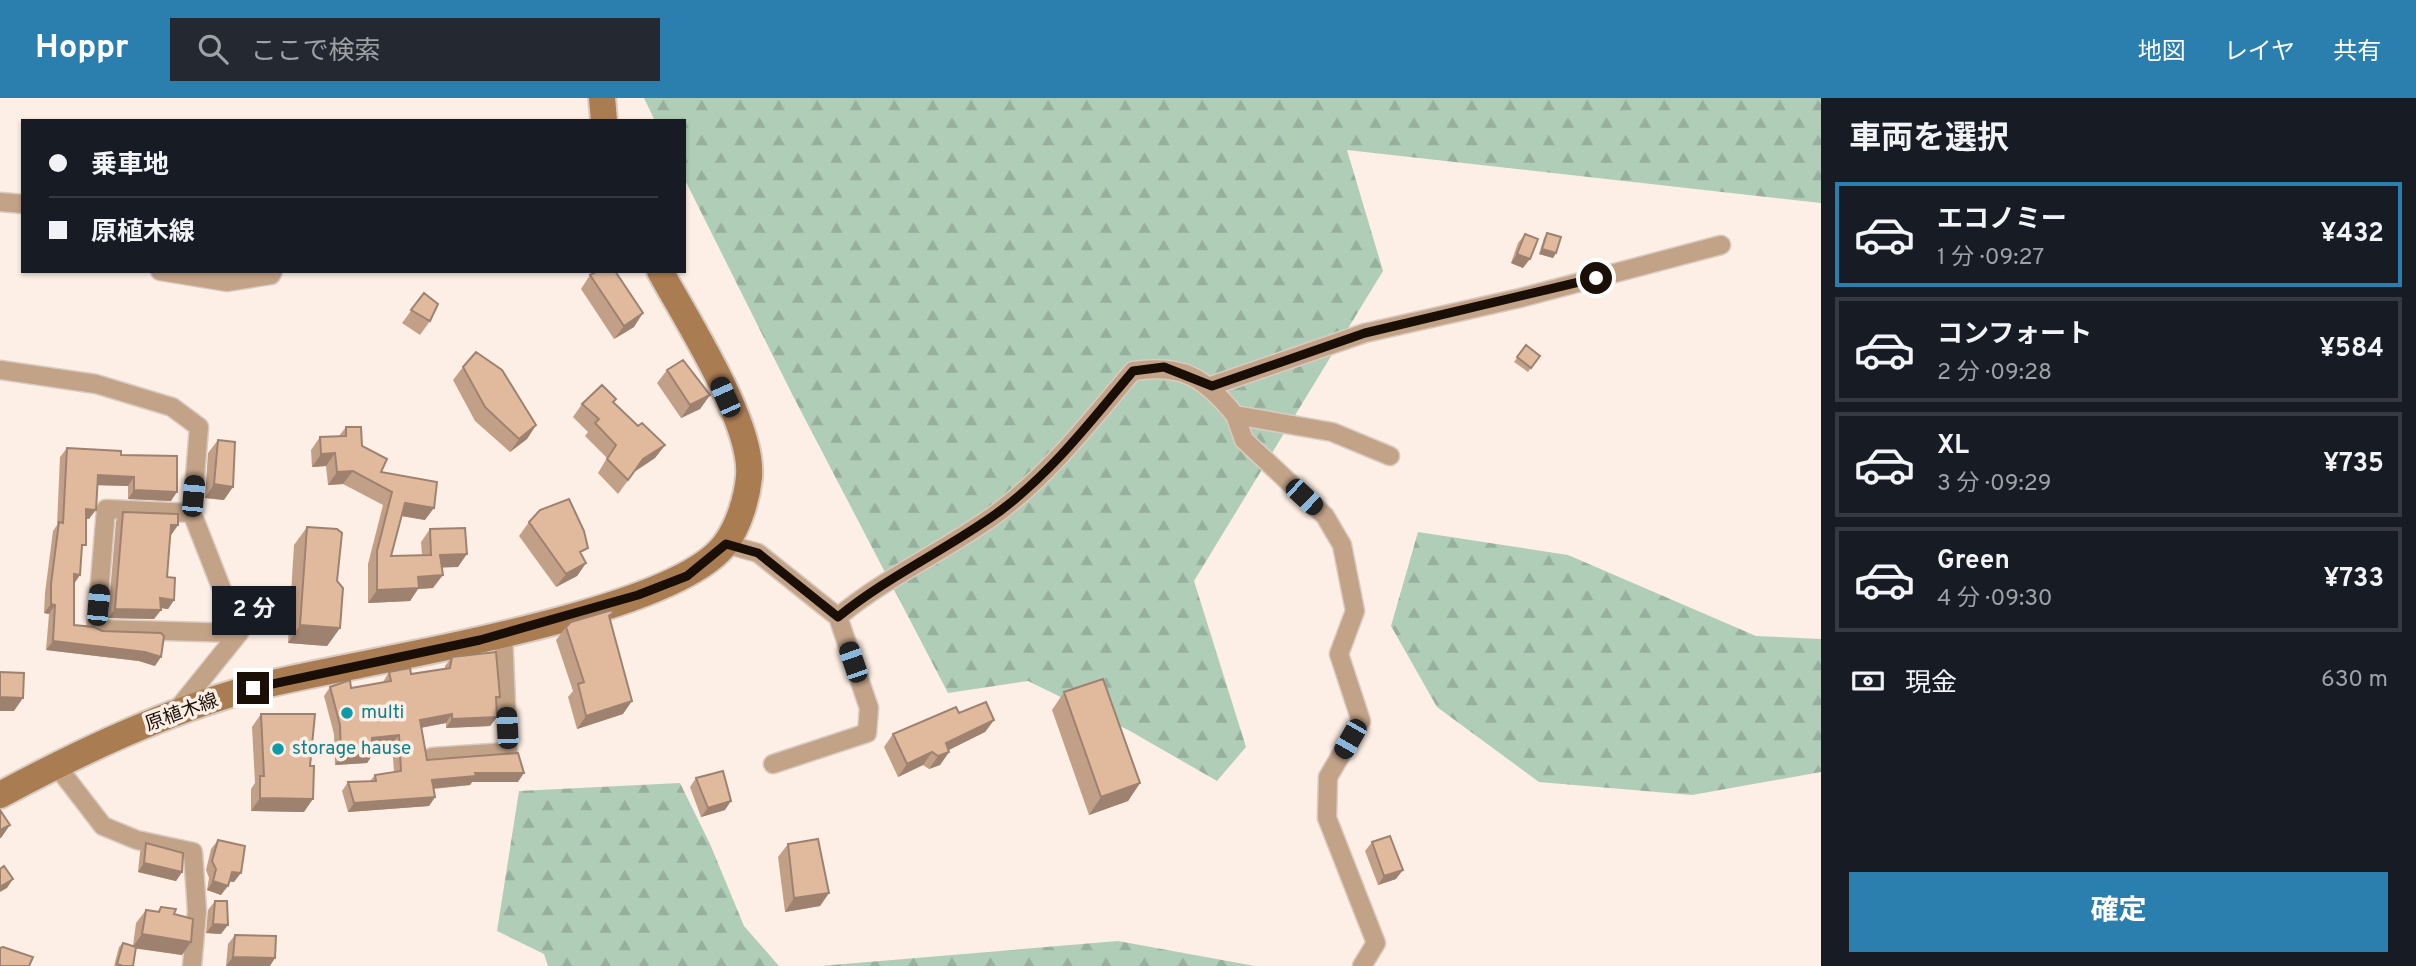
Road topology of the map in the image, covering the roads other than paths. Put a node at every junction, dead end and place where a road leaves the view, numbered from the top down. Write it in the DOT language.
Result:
graph roads {
  1 [pos="603,98"];
  2 [pos="604,119"];
  3 [pos="0,202"];
  4 [pos="21,204"];
  5 [pos="1721,245"];
  6 [pos="172,273"];
  7 [pos="272,273"];
  8 [pos="661,273"];
  9 [pos="0,370"];
  10 [pos="1212,386"];
  11 [pos="1235,415"];
  12 [pos="1390,456"];
  13 [pos="192,513"];
  14 [pos="726,544"];
  15 [pos="838,617"];
  16 [pos="239,633"];
  17 [pos="503,634"];
  18 [pos="174,713"];
  19 [pos="432,757"];
  20 [pos="773,764"];
  21 [pos="56,765"];
  22 [pos="0,795"];
  23 [pos="192,966"];
  24 [pos="1362,966"];
  1 -- 2 [label="main road"];
  3 -- 4 [label="street"];
  5 -- 10 [label="street"];
  6 -- 7 [label="street"];
  8 -- 14 [label="main road, 原植木線"];
  9 -- 13 [label="street"];
  10 -- 11 [label="street"];
  10 -- 15 [label="street"];
  11 -- 12 [label="street"];
  11 -- 24 [label="street"];
  13 -- 16 [label="street"];
  13 -- 16 [label="street"];
  14 -- 15 [label="street"];
  14 -- 17 [label="main road, 原植木線"];
  15 -- 20 [label="street"];
  16 -- 18 [label="street"];
  17 -- 18 [label="main road, 原植木線"];
  17 -- 19 [label="street"];
  18 -- 21 [label="main road, 原植木線"];
  21 -- 22 [label="main road, 原植木線"];
  21 -- 23 [label="street"];
}
